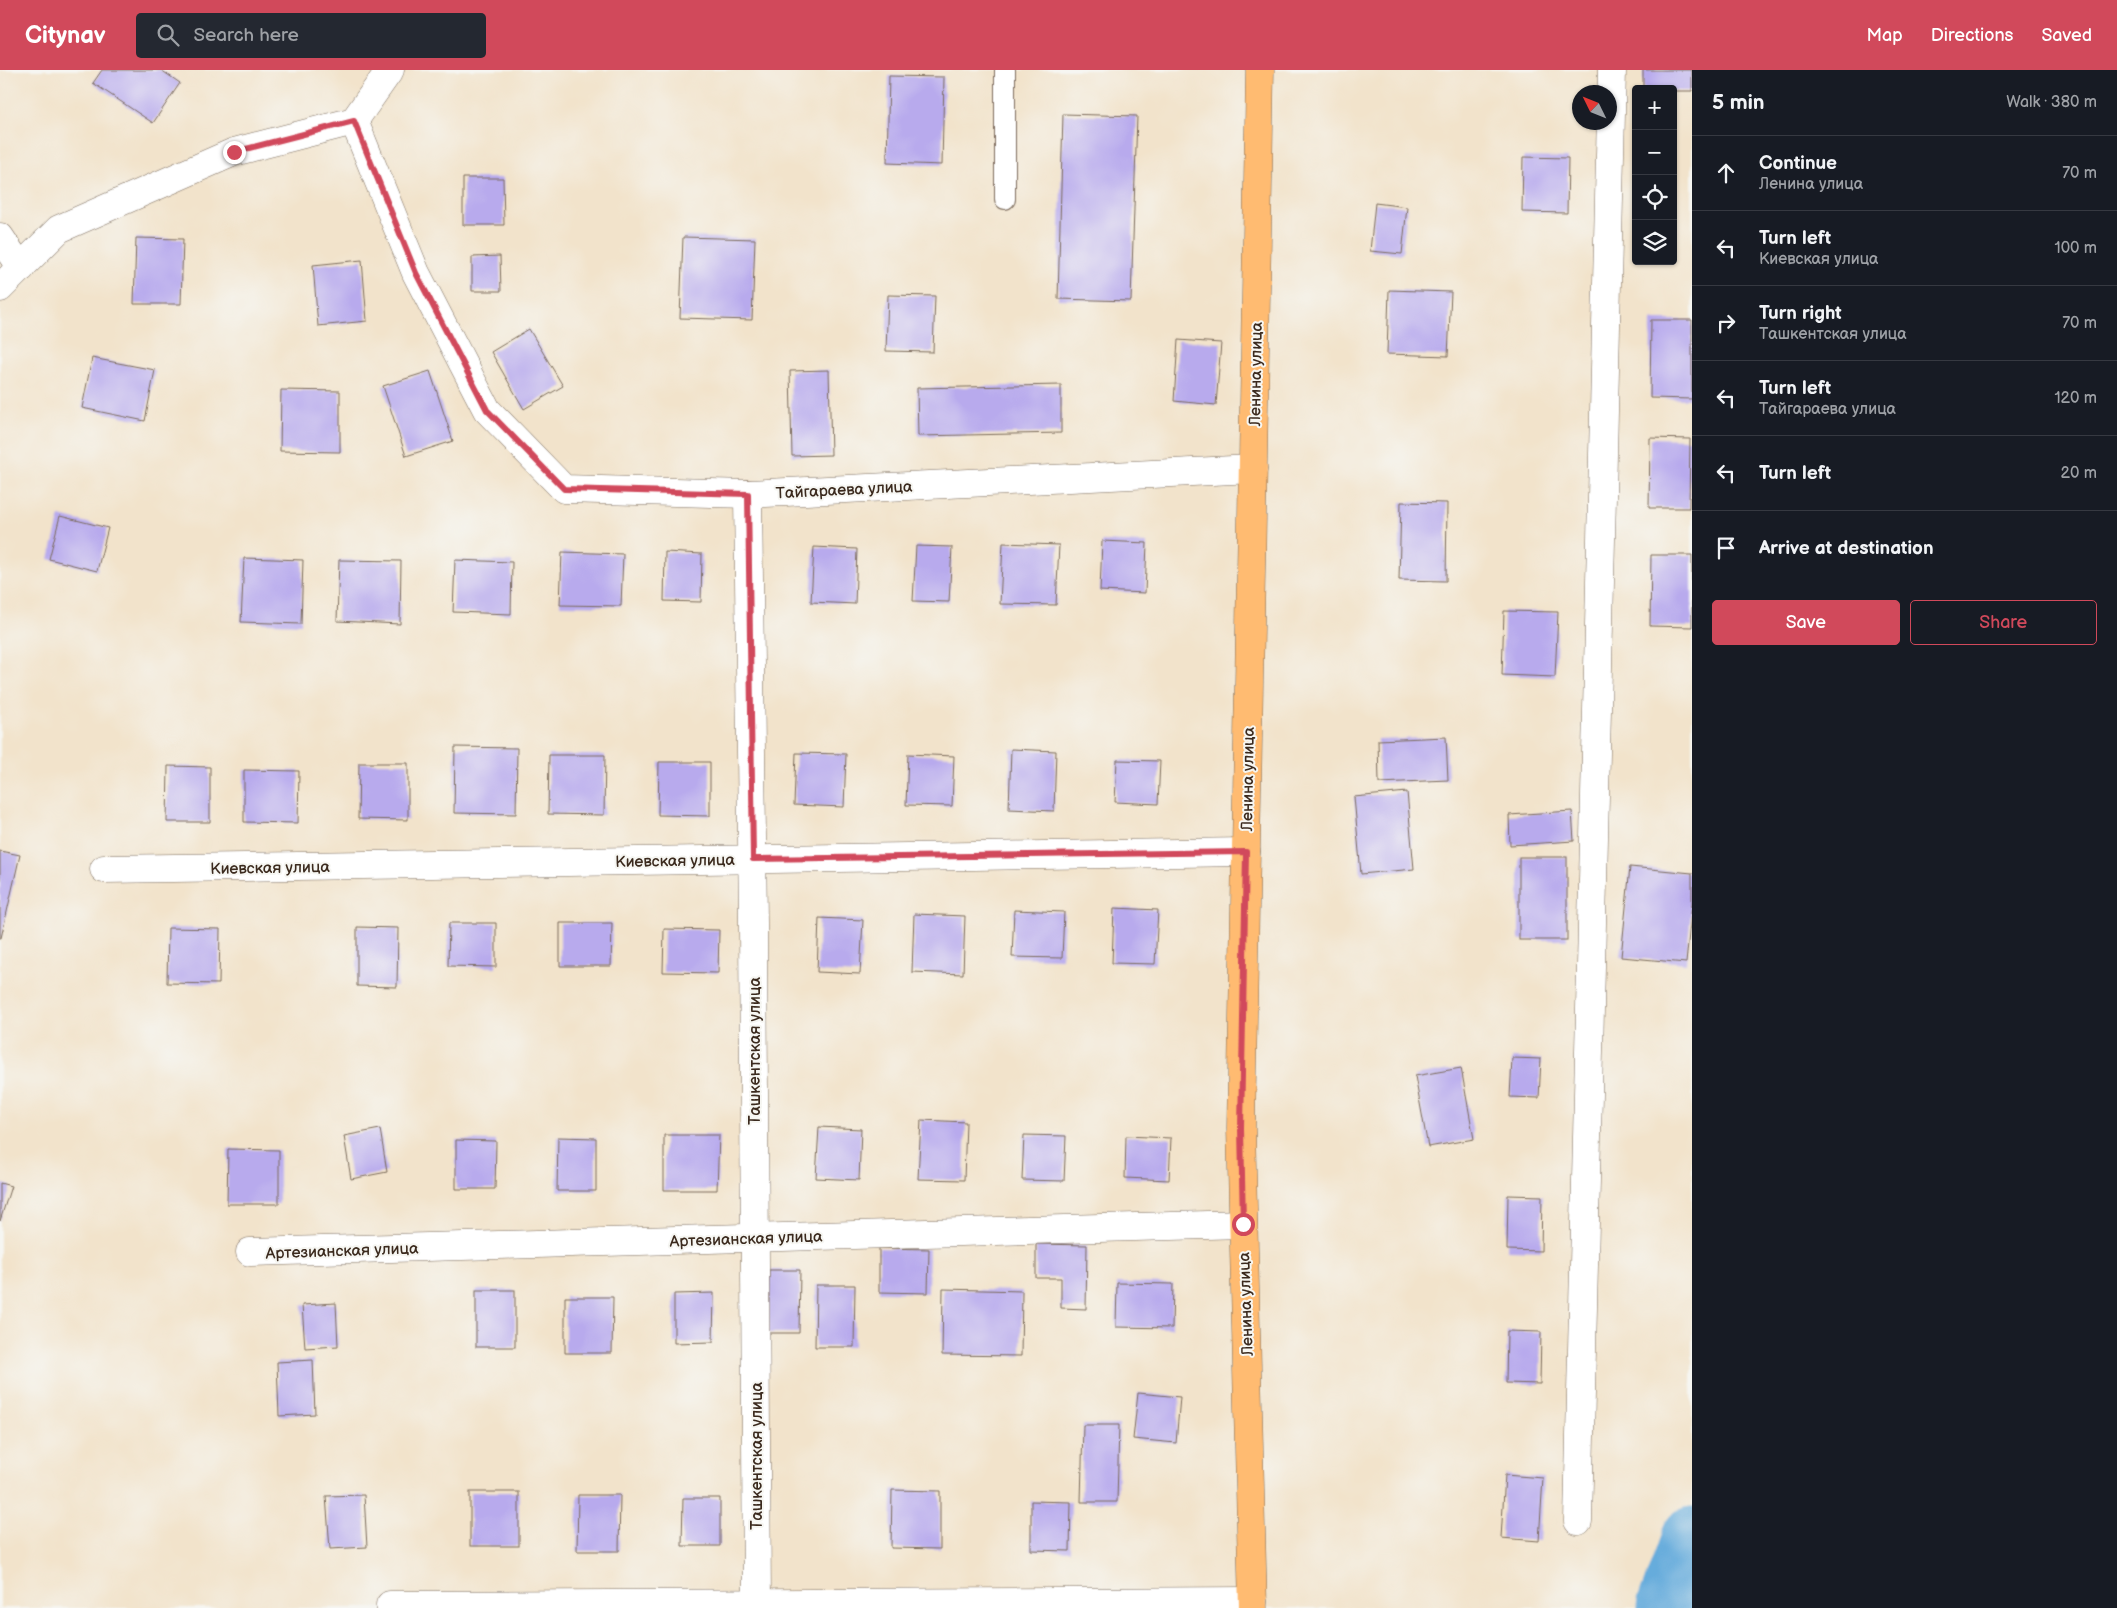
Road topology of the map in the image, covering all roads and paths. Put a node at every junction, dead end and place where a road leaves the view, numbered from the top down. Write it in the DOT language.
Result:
graph roads {
  1 [pos="390,70"];
  2 [pos="1005,70"];
  3 [pos="1260,70"];
  4 [pos="1612,70"];
  5 [pos="354,121"];
  6 [pos="1005,199"];
  7 [pos="0,237"];
  8 [pos="21,268"];
  9 [pos="0,288"];
  10 [pos="1253,470"];
  11 [pos="748,494"];
  12 [pos="1246,852"];
  13 [pos="753,859"];
  14 [pos="104,869"];
  15 [pos="1243,1224"];
  16 [pos="755,1238"];
  17 [pos="250,1252"];
  18 [pos="1578,1521"];
  19 [pos="1253,1604"];
  20 [pos="390,1605"];
  21 [pos="757,1606"];
  1 -- 5 [label="street"];
  2 -- 6 [label="lane"];
  3 -- 10 [label="main road, Ленина улица"];
  4 -- 18 [label="street"];
  5 -- 8 [label="street"];
  5 -- 11 [label="street, Тайгараева улица"];
  7 -- 8 [label="street"];
  8 -- 9 [label="street"];
  10 -- 11 [label="street, Тайгараева улица"];
  10 -- 12 [label="main road, Ленина улица"];
  11 -- 13 [label="street, Ташкентская улица"];
  12 -- 13 [label="street, Киевская улица"];
  12 -- 15 [label="main road, Ленина улица"];
  13 -- 14 [label="street, Киевская улица"];
  13 -- 16 [label="street, Ташкентская улица"];
  15 -- 16 [label="street, Артезианская улица"];
  15 -- 19 [label="main road, Ленина улица"];
  16 -- 17 [label="street, Артезианская улица"];
  16 -- 21 [label="street, Ташкентская улица"];
  19 -- 21 [label="street"];
  20 -- 21 [label="street"];
}
